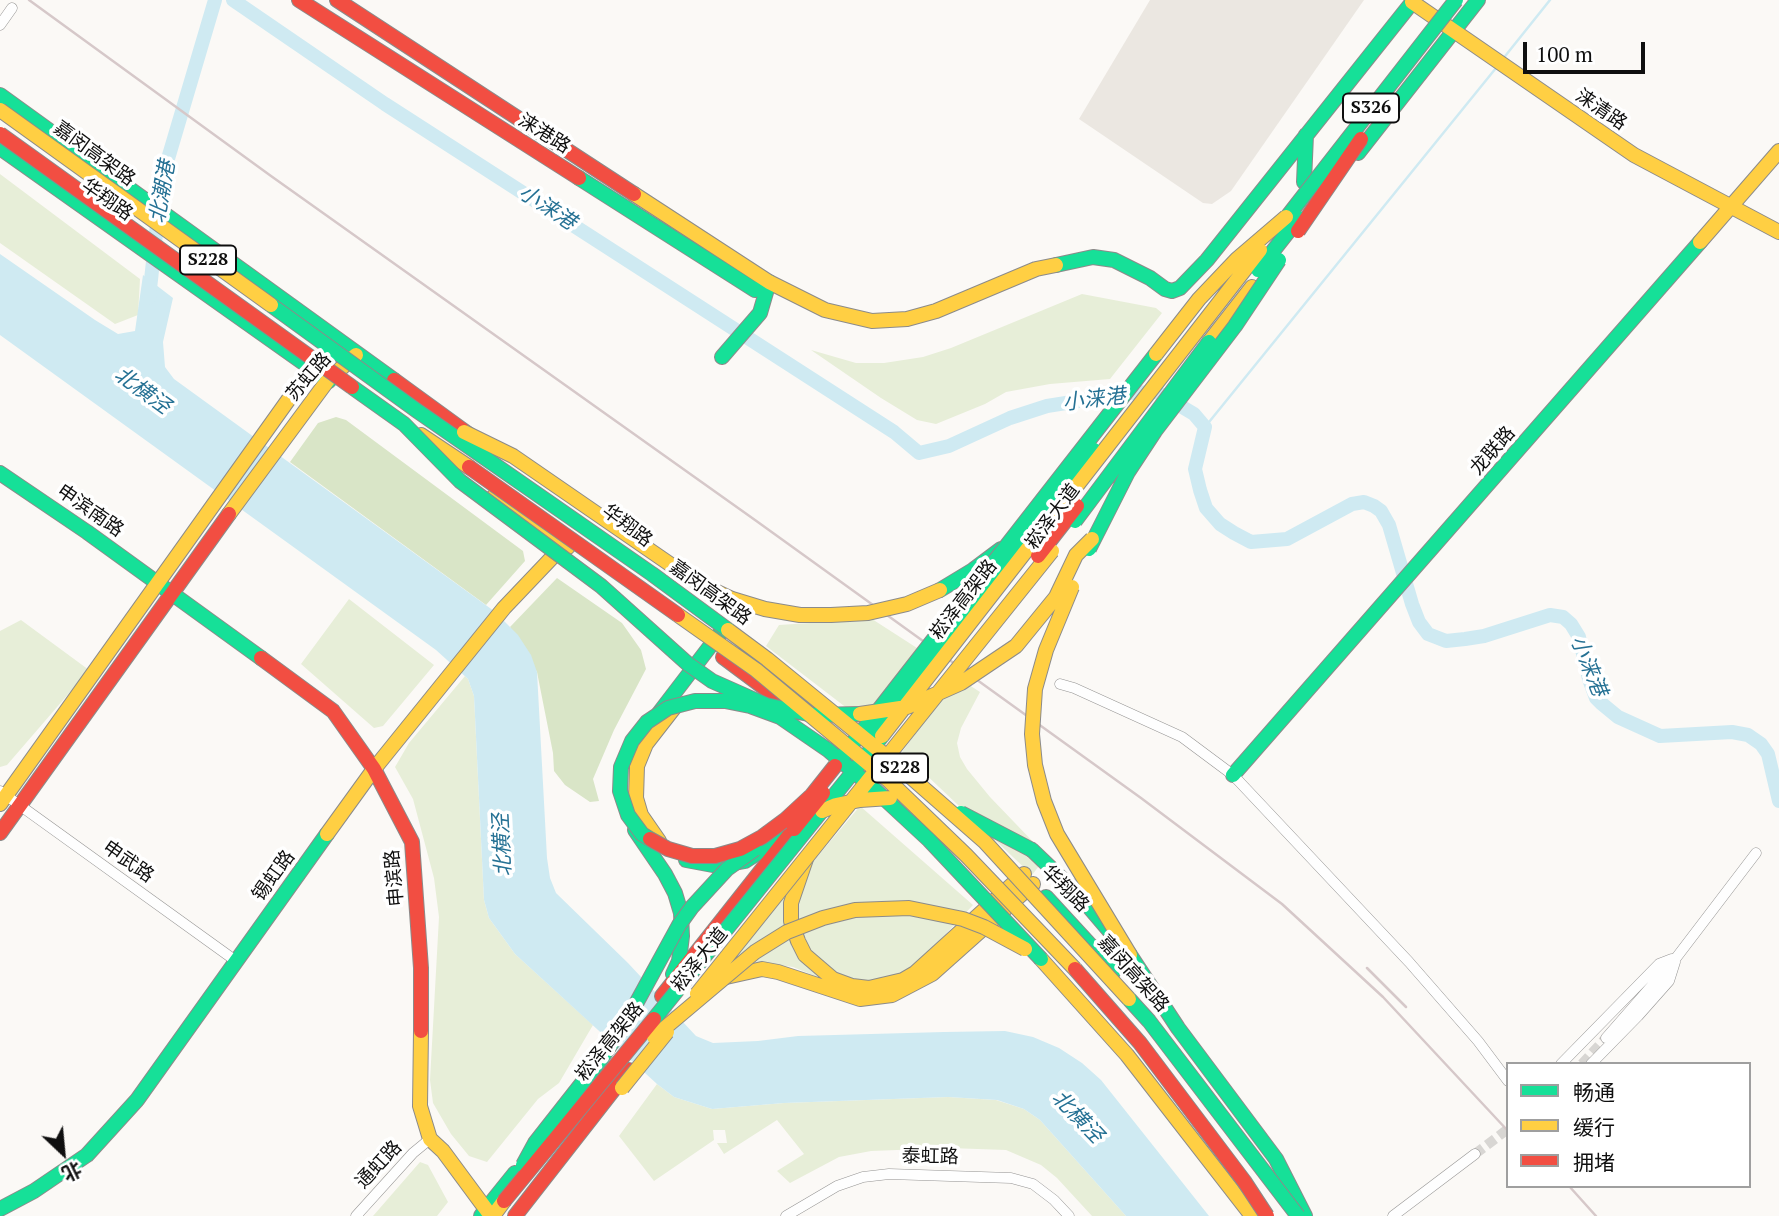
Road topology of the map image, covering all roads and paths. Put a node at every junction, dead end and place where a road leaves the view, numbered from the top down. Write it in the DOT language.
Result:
graph roads {
  1 [pos="299,0"];
  2 [pos="337,0"];
  3 [pos="1446,0"];
  4 [pos="1456,0"];
  5 [pos="1469,0"];
  6 [pos="1478,0"];
  7 [pos="1413,1"];
  8 [pos="12,8"];
  9 [pos="1433,17"];
  10 [pos="0,25"];
  11 [pos="1453,32"];
  12 [pos="0,95"];
  13 [pos="0,110"];
  14 [pos="1374,121"];
  15 [pos="0,134"];
  16 [pos="1306,135"];
  17 [pos="0,148"];
  18 [pos="1779,151"];
  19 [pos="1304,182"];
  20 [pos="1730,207"];
  21 [pos="1286,217"];
  22 [pos="1779,232"];
  23 [pos="769,282"];
  24 [pos="357,354"];
  25 [pos="722,357"];
  26 [pos="311,368"];
  27 [pos="328,380"];
  28 [pos="416,410"];
  29 [pos="404,424"];
  30 [pos="0,473"];
  31 [pos="1092,539"];
  32 [pos="564,545"];
  33 [pos="1007,545"];
  34 [pos="156,583"];
  35 [pos="172,594"];
  36 [pos="730,627"];
  37 [pos="714,649"];
  38 [pos="1060,684"];
  39 [pos="374,769"];
  40 [pos="1233,775"];
  41 [pos="630,785"];
  42 [pos="2,797"];
  43 [pos="20,806"];
  44 [pos="794,830"];
  45 [pos="0,833"];
  46 [pos="1756,853"];
  47 [pos="807,859"];
  48 [pos="1029,879"];
  49 [pos="1003,902"];
  50 [pos="1130,955"];
  51 [pos="1676,958"];
  52 [pos="1041,959"];
  53 [pos="236,961"];
  54 [pos="702,989"];
  55 [pos="665,991"];
  56 [pos="654,1037"];
  57 [pos="1606,1038"];
  58 [pos="1563,1062"];
  59 [pos="1593,1062"];
  60 [pos="1506,1078"];
  61 [pos="430,1139"];
  62 [pos="1475,1154"];
  63 [pos="504,1201"];
  64 [pos="0,1209"];
  65 [pos="488,1214"];
  66 [pos="356,1216"];
  67 [pos="515,1216"];
  68 [pos="522,1216"];
  69 [pos="786,1216"];
  70 [pos="1069,1216"];
  71 [pos="1252,1216"];
  72 [pos="1258,1216"];
  73 [pos="1267,1216"];
  74 [pos="1302,1216"];
  75 [pos="1393,1216"];
  1 -- 23 [label="main road, 涞港路"];
  2 -- 23 [label="main road"];
  3 -- 9 [label="main road, 崧泽大道"];
  4 -- 21 [label="main road, 崧泽高架路 / S326, bridge"];
  5 -- 14 [label="main road, 崧泽高架路 / S326"];
  6 -- 11 [label="main road, 崧泽大道"];
  7 -- 9 [label="main road, 涞清路"];
  7 -- 16 [label="main road"];
  8 -- 10 [label="street"];
  9 -- 11 [label="main road, 涞清路"];
  9 -- 19 [label="main road, 崧泽大道"];
  11 -- 20 [label="main road, 涞清路"];
  11 -- 47 [label="main road, 崧泽大道, bridge"];
  12 -- 24 [label="main road, 华翔路"];
  13 -- 28 [label="main road, 嘉闵高架路 / S228, bridge"];
  14 -- 31 [label="main road, bridge"];
  14 -- 56 [label="main road, 崧泽高架路, bridge"];
  15 -- 29 [label="main road, 嘉闵高架路 / S228, bridge"];
  16 -- 19 [label="main road"];
  16 -- 23 [label="main road"];
  17 -- 26 [label="main road, 华翔路"];
  18 -- 20 [label="main road, 龙联路"];
  19 -- 44 [label="main road, 崧泽大道, bridge"];
  20 -- 22 [label="main road, 涞清路"];
  20 -- 40 [label="main road, 龙联路"];
  21 -- 33 [label="main road, bridge"];
  21 -- 63 [label="main road, 崧泽高架路, bridge"];
  23 -- 25 [label="main road"];
  24 -- 26 [label="main road, 苏虹路"];
  24 -- 27 [label="main road, 苏虹路"];
  24 -- 36 [label="main road, 华翔路"];
  26 -- 27 [label="main road, 华翔路"];
  26 -- 34 [label="main road, 苏虹路"];
  27 -- 32 [label="main road, 华翔路"];
  27 -- 35 [label="main road, 苏虹路"];
  28 -- 33 [label="main road, bridge"];
  28 -- 74 [label="main road, 嘉闵高架路 / S228, bridge"];
  29 -- 31 [label="main road, bridge"];
  29 -- 73 [label="main road, 嘉闵高架路 / S228, bridge"];
  30 -- 34 [label="main road, 申滨南路"];
  31 -- 50 [label="main road, bridge"];
  32 -- 37 [label="main road, 华翔路"];
  32 -- 39 [label="main road, 锡虹路"];
  33 -- 52 [label="main road, bridge"];
  34 -- 35 [label="main road, 申滨路"];
  34 -- 42 [label="main road, 苏虹路"];
  35 -- 39 [label="main road, 申滨路"];
  35 -- 43 [label="main road, 苏虹路"];
  36 -- 37 [label="main road"];
  36 -- 48 [label="main road, 华翔路"];
  37 -- 41 [label="main road"];
  37 -- 49 [label="main road, 华翔路"];
  38 -- 40 [label="street"];
  39 -- 53 [label="main road, 锡虹路"];
  39 -- 61 [label="main road, 申滨路"];
  40 -- 60 [label="street"];
  41 -- 44 [label="main road, bridge"];
  41 -- 55 [label="main road, bridge"];
  42 -- 43 [label="street, 申武路"];
  43 -- 45 [label="main road, 苏虹路"];
  43 -- 53 [label="street, 申武路"];
  44 -- 55 [label="main road, 崧泽大道"];
  46 -- 51 [label="street"];
  47 -- 49 [label="main road, bridge"];
  47 -- 54 [label="main road, 崧泽大道, bridge"];
  48 -- 49 [label="main road"];
  48 -- 74 [label="main road, 华翔路"];
  49 -- 54 [label="main road, bridge"];
  49 -- 72 [label="main road, 华翔路"];
  50 -- 63 [label="main road, bridge"];
  50 -- 74 [label="main road"];
  51 -- 57 [label="street"];
  51 -- 58 [label="street"];
  51 -- 59 [label="street"];
  52 -- 56 [label="main road, bridge"];
  52 -- 71 [label="main road"];
  53 -- 64 [label="main road, 锡虹路"];
  54 -- 68 [label="main road, 崧泽大道, bridge"];
  55 -- 65 [label="main road, 崧泽大道"];
  56 -- 67 [label="main road, 崧泽高架路"];
  61 -- 65 [label="main road, 申滨路"];
  61 -- 66 [label="street, 通虹路"];
  62 -- 75 [label="street"];
  63 -- 65 [label="main road, 崧泽高架路"];
  69 -- 70 [label="street, 泰虹路"];
}
